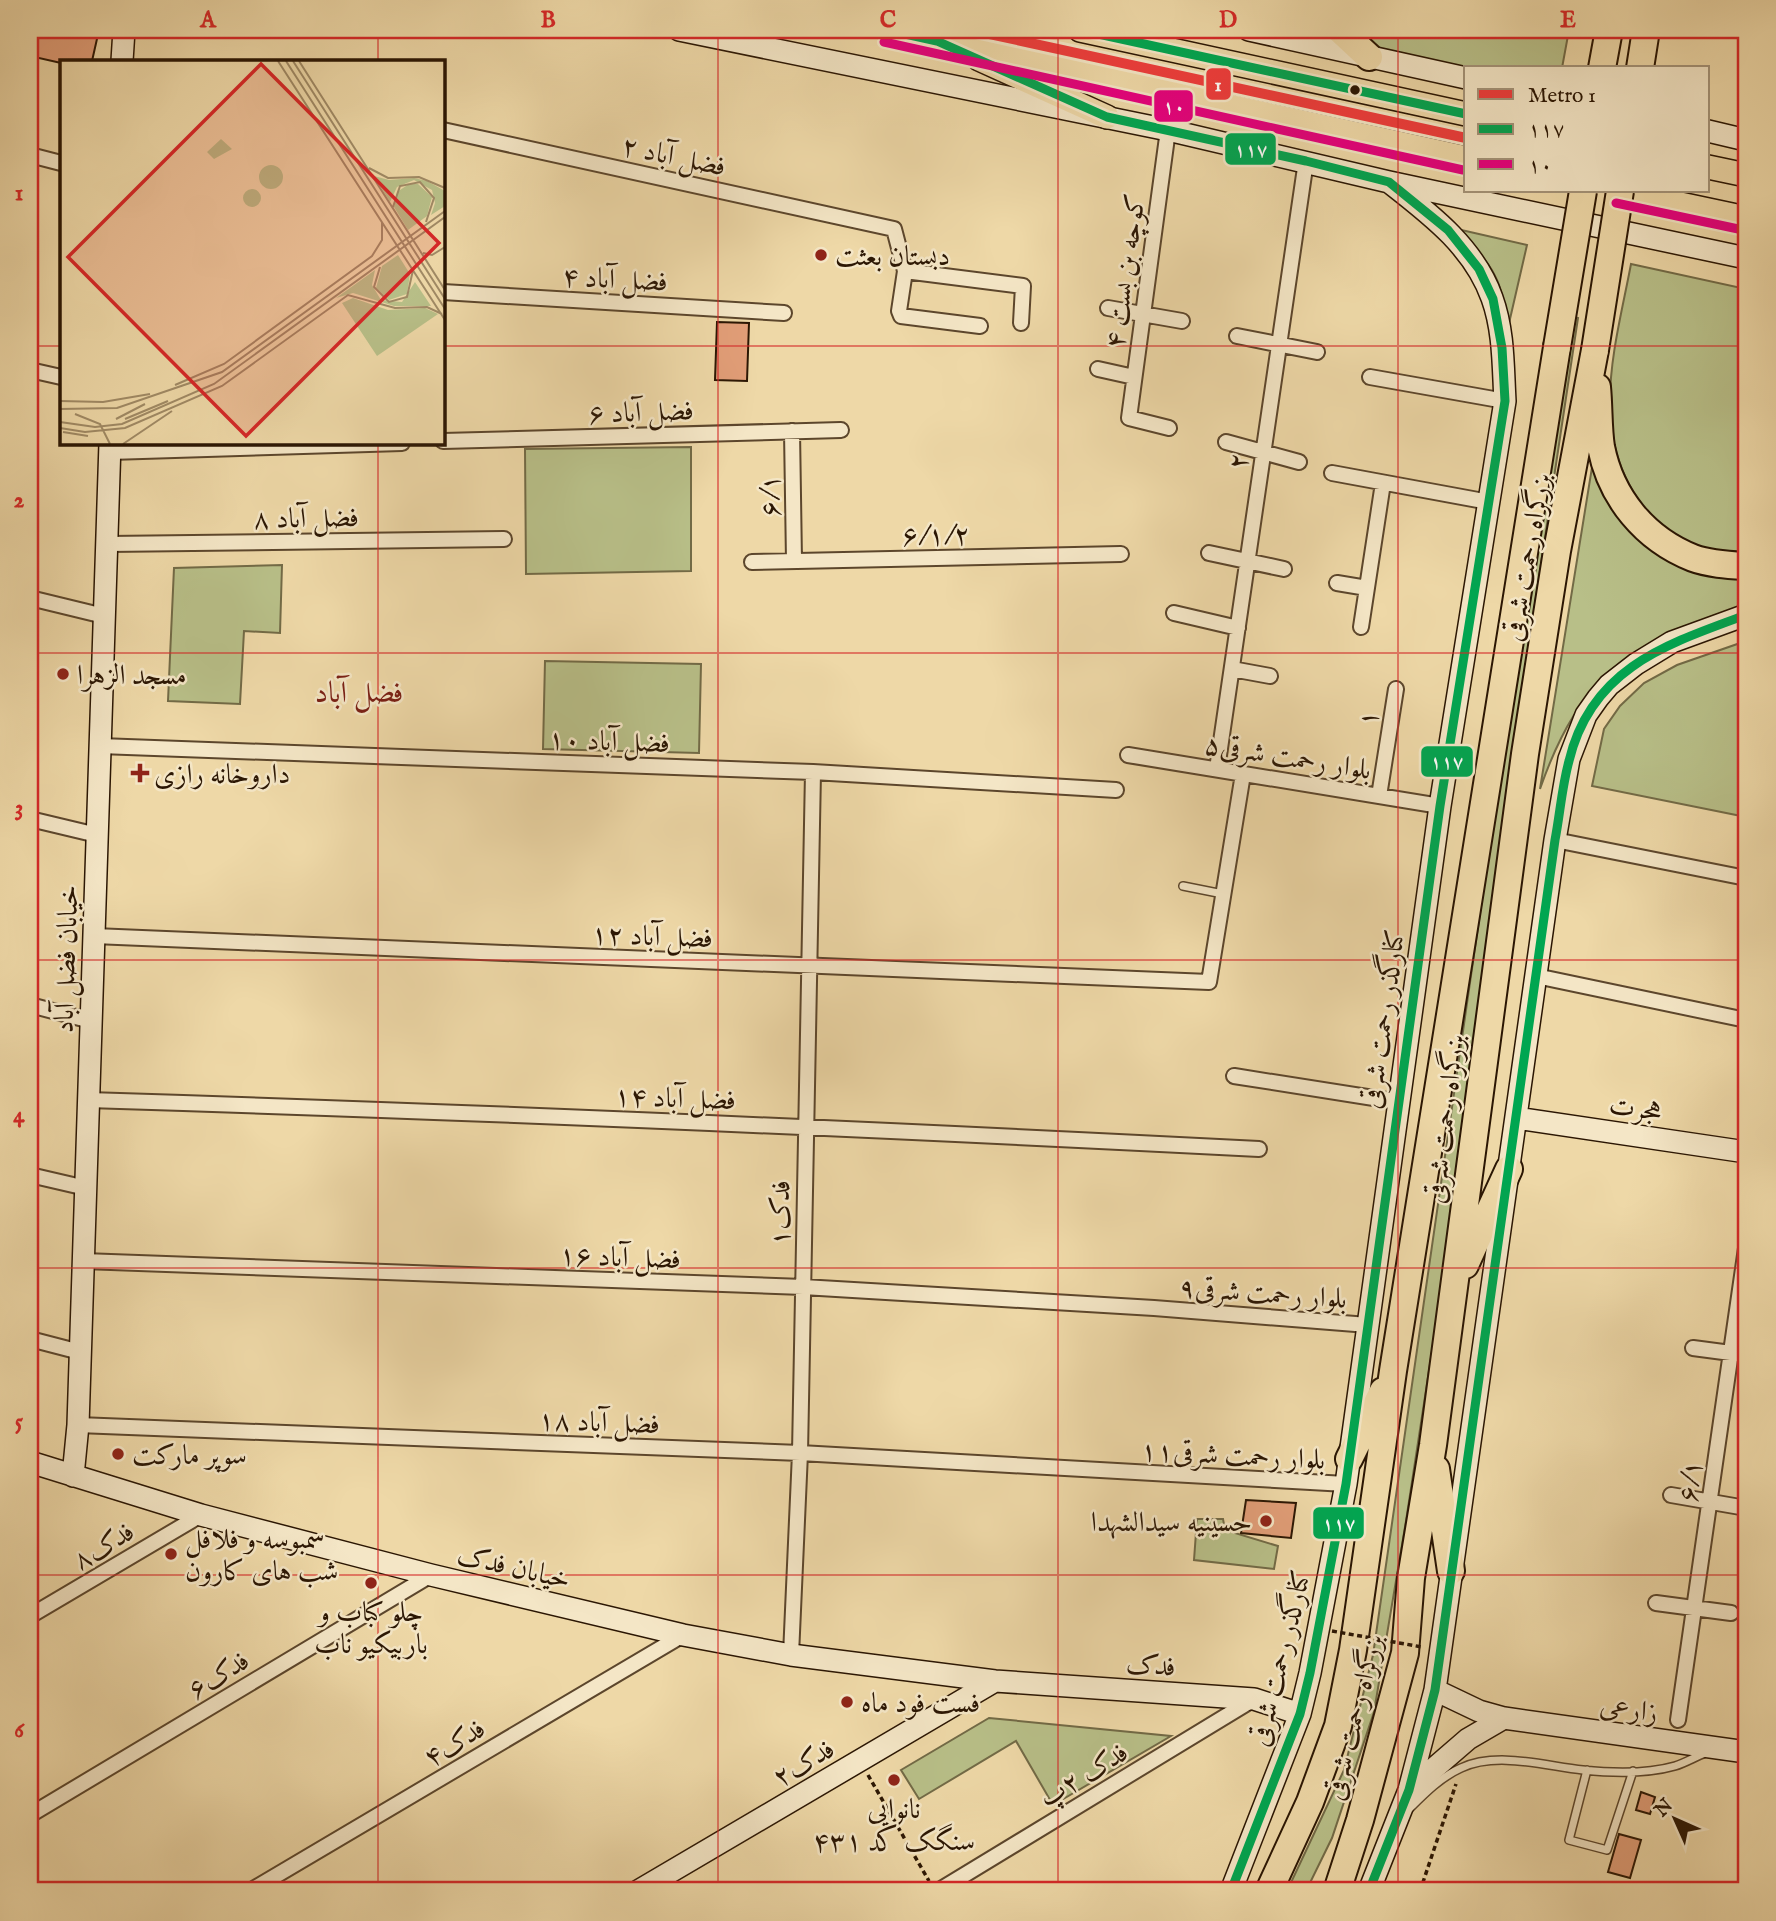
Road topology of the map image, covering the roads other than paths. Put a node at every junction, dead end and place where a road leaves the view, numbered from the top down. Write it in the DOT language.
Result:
graph roads {
  1 [pos="124,30"];
  2 [pos="679,30"];
  3 [pos="887,30"];
  4 [pos="1080,30"];
  5 [pos="1249,30"];
  6 [pos="1339,30"];
  7 [pos="1608,36"];
  8 [pos="937,41"];
  9 [pos="1368,57"];
  10 [pos="125,60"];
  11 [pos="1602,66"];
  12 [pos="1464,78"];
  13 [pos="1464,114"];
  14 [pos="1107,117"];
  15 [pos="444,130"];
  16 [pos="1168,130"];
  17 [pos="1710,131"];
  18 [pos="1743,137"];
  19 [pos="30,155"];
  20 [pos="1464,158"];
  21 [pos="1306,161"];
  22 [pos="60,163"];
  23 [pos="1710,167"];
  24 [pos="1746,175"];
  25 [pos="1389,182"];
  26 [pos="1583,192"];
  27 [pos="1620,192"];
  28 [pos="1625,192"];
  29 [pos="1746,218"];
  30 [pos="1746,258"];
  31 [pos="905,271"];
  32 [pos="444,292"];
  33 [pos="1108,308"];
  34 [pos="784,313"];
  35 [pos="1143,314"];
  36 [pos="1182,321"];
  37 [pos="1021,323"];
  38 [pos="980,326"];
  39 [pos="1237,336"];
  40 [pos="1279,344"];
  41 [pos="1595,350"];
  42 [pos="1317,352"];
  43 [pos="1098,369"];
  44 [pos="30,370"];
  45 [pos="60,377"];
  46 [pos="1134,377"];
  47 [pos="1370,377"];
  48 [pos="1506,401"];
  49 [pos="1169,429"];
  50 [pos="841,430"];
  51 [pos="792,431"];
  52 [pos="444,442"];
  53 [pos="1226,442"];
  54 [pos="329,444"];
  55 [pos="110,447"];
  56 [pos="1264,452"];
  57 [pos="1299,462"];
  58 [pos="1332,474"];
  59 [pos="1384,483"];
  60 [pos="1489,502"];
  61 [pos="504,539"];
  62 [pos="108,544"];
  63 [pos="1209,553"];
  64 [pos="1121,554"];
  65 [pos="794,561"];
  66 [pos="1248,561"];
  67 [pos="752,562"];
  68 [pos="1746,566"];
  69 [pos="1284,569"];
  70 [pos="1337,583"];
  71 [pos="1367,588"];
  72 [pos="30,598"];
  73 [pos="1174,613"];
  74 [pos="104,615"];
  75 [pos="1746,615"];
  76 [pos="1361,627"];
  77 [pos="1238,628"];
  78 [pos="1232,669"];
  79 [pos="1270,676"];
  80 [pos="1396,689"];
  81 [pos="100,746"];
  82 [pos="1128,755"];
  83 [pos="1217,769"];
  84 [pos="813,772"];
  85 [pos="1243,774"];
  86 [pos="1116,790"];
  87 [pos="1379,796"];
  88 [pos="1440,806"];
  89 [pos="30,819"];
  90 [pos="97,835"];
  91 [pos="1555,840"];
  92 [pos="1746,878"];
  93 [pos="1183,886"];
  94 [pos="1223,894"];
  95 [pos="94,936"];
  96 [pos="809,966"];
  97 [pos="1536,976"];
  98 [pos="30,1005"];
  99 [pos="1746,1020"];
  100 [pos="91,1021"];
  101 [pos="1234,1076"];
  102 [pos="88,1100"];
  103 [pos="1399,1102"];
  104 [pos="1517,1118"];
  105 [pos="805,1126"];
  106 [pos="1259,1149"];
  107 [pos="1746,1152"];
  108 [pos="1509,1169"];
  109 [pos="30,1175"];
  110 [pos="86,1188"];
  111 [pos="1746,1248"];
  112 [pos="83,1261"];
  113 [pos="803,1287"];
  114 [pos="1454,1289"];
  115 [pos="1154,1308"];
  116 [pos="1368,1325"];
  117 [pos="30,1339"];
  118 [pos="1693,1348"];
  119 [pos="80,1352"];
  120 [pos="1739,1354"];
  121 [pos="1393,1371"];
  122 [pos="78,1425"];
  123 [pos="1433,1445"];
  124 [pos="800,1454"];
  125 [pos="30,1462"];
  126 [pos="1117,1472"];
  127 [pos="1347,1472"];
  128 [pos="73,1476"];
  129 [pos="1671,1495"];
  130 [pos="1710,1502"];
  131 [pos="1746,1508"];
  132 [pos="201,1515"];
  133 [pos="1451,1571"];
  134 [pos="431,1575"];
  135 [pos="1656,1603"];
  136 [pos="1695,1609"];
  137 [pos="1731,1614"];
  138 [pos="30,1616"];
  139 [pos="684,1635"];
  140 [pos="790,1655"];
  141 [pos="995,1681"];
  142 [pos="1435,1689"];
  143 [pos="1254,1699"];
  144 [pos="1300,1714"];
  145 [pos="1504,1718"];
  146 [pos="1678,1720"];
  147 [pos="1715,1749"];
  148 [pos="1746,1752"];
  149 [pos="1587,1770"];
  150 [pos="1633,1771"];
  151 [pos="1409,1790"];
  152 [pos="30,1815"];
  153 [pos="1397,1821"];
  154 [pos="250,1891"];
  155 [pos="638,1891"];
  156 [pos="936,1891"];
  157 [pos="1231,1891"];
  158 [pos="1269,1891"];
  159 [pos="1337,1891"];
  160 [pos="1369,1891"];
  1 -- 10 [label="main road"];
  2 -- 14 [label="main road"];
  3 -- 8 [label="main road"];
  4 -- 13 [label="main road"];
  5 -- 9 [label="main road"];
  6 -- 9 [label="highway"];
  7 -- 11 [label="highway"];
  8 -- 14 [label="main road"];
  8 -- 20 [label="main road"];
  9 -- 12 [label="main road"];
  14 -- 16 [label="main road"];
  15 -- 31 [label="street, فضل آباد ۲"];
  16 -- 21 [label="main road"];
  16 -- 35 [label="street, کوچه بن بست ۴"];
  17 -- 18 [label="main road"];
  19 -- 22 [label="street"];
  21 -- 25 [label="main road"];
  21 -- 40 [label="street, ۲"];
  23 -- 24 [label="main road"];
  25 -- 30 [label="main road"];
  25 -- 48 [label="main road, کنارگذر رحمت شرقی"];
  26 -- 121 [label="highway, بزرگراه رحمت شرقی, bridge"];
  27 -- 41 [label="highway, bridge"];
  28 -- 29 [label="main road"];
  31 -- 37 [label="street"];
  31 -- 38 [label="street"];
  32 -- 34 [label="street, فضل آباد ۴"];
  33 -- 35 [label="street"];
  35 -- 36 [label="street"];
  35 -- 46 [label="street, کوچه بن بست ۴"];
  39 -- 40 [label="street"];
  40 -- 42 [label="street"];
  40 -- 56 [label="street, ۲"];
  41 -- 68 [label="highway"];
  41 -- 114 [label="highway, بزرگراه رحمت شرقی"];
  43 -- 46 [label="street"];
  44 -- 45 [label="street"];
  46 -- 49 [label="street, کوچه بن بست ۴"];
  47 -- 48 [label="street"];
  48 -- 60 [label="main road, کنارگذر رحمت شرقی"];
  50 -- 51 [label="street, فضل آباد ۶"];
  51 -- 52 [label="street, فضل آباد ۶"];
  51 -- 65 [label="street, ۶/۱"];
  53 -- 56 [label="street"];
  54 -- 55 [label="street"];
  55 -- 62 [label="main road, خیابان فضل آباد"];
  56 -- 57 [label="street"];
  56 -- 66 [label="street, ۲"];
  58 -- 59 [label="street"];
  59 -- 60 [label="street"];
  59 -- 71 [label="street"];
  60 -- 88 [label="main road, کنارگذر رحمت شرقی"];
  61 -- 62 [label="street, فضل آباد ۸"];
  62 -- 74 [label="main road, خیابان فضل آباد"];
  63 -- 66 [label="street"];
  64 -- 65 [label="street, ۶/۱/۲"];
  65 -- 67 [label="street, ۶/۱/۲"];
  66 -- 69 [label="street"];
  66 -- 77 [label="street, ۲"];
  70 -- 71 [label="street"];
  71 -- 76 [label="street"];
  72 -- 74 [label="street"];
  73 -- 77 [label="street"];
  74 -- 81 [label="main road, خیابان فضل آباد"];
  75 -- 91 [label="main road"];
  77 -- 78 [label="street, ۲"];
  78 -- 79 [label="street"];
  78 -- 83 [label="street, ۲"];
  80 -- 87 [label="street, ۱"];
  81 -- 84 [label="street, فضل آباد ۱۰"];
  81 -- 90 [label="main road, خیابان فضل آباد"];
  82 -- 83 [label="street, ۵بلوار رحمت شرقی"];
  83 -- 85 [label="street, ۵بلوار رحمت شرقی"];
  84 -- 86 [label="street, فضل آباد ۱۰"];
  84 -- 96 [label="street, فدک۱"];
  85 -- 87 [label="street, ۵بلوار رحمت شرقی"];
  85 -- 94 [label="street"];
  87 -- 88 [label="street, ۵بلوار رحمت شرقی"];
  88 -- 103 [label="main road, کنارگذر رحمت شرقی"];
  89 -- 90 [label="street"];
  90 -- 95 [label="main road, خیابان فضل آباد"];
  91 -- 92 [label="street"];
  91 -- 97 [label="main road"];
  93 -- 94 [label="lane"];
  94 -- 96 [label="street, فضل آباد ۱۲"];
  95 -- 96 [label="street, فضل آباد ۱۲"];
  95 -- 100 [label="main road, خیابان فضل آباد"];
  96 -- 105 [label="street, فدک۱"];
  97 -- 99 [label="street"];
  97 -- 104 [label="main road"];
  98 -- 100 [label="street"];
  100 -- 102 [label="main road, خیابان فضل آباد"];
  101 -- 103 [label="street"];
  102 -- 105 [label="street, فضل آباد ۱۴"];
  102 -- 110 [label="main road, خیابان فضل آباد"];
  103 -- 116 [label="main road, کنارگذر رحمت شرقی"];
  104 -- 107 [label="main road, هجرت"];
  104 -- 108 [label="main road"];
  105 -- 106 [label="street, فضل آباد ۱۴"];
  105 -- 113 [label="street, فدک۱"];
  108 -- 114 [label="highway"];
  108 -- 133 [label="main road"];
  109 -- 110 [label="street"];
  110 -- 112 [label="main road, خیابان فضل آباد"];
  111 -- 120 [label="street, ۶/۱"];
  112 -- 113 [label="street, فضل آباد ۱۶"];
  112 -- 119 [label="main road, خیابان فضل آباد"];
  113 -- 115 [label="street, فضل آباد ۱۶"];
  113 -- 124 [label="street, فدک۱"];
  114 -- 123 [label="highway, بزرگراه رحمت شرقی"];
  115 -- 116 [label="street, بلوار رحمت شرقی۹"];
  116 -- 127 [label="main road, کنارگذر رحمت شرقی"];
  117 -- 119 [label="street"];
  118 -- 120 [label="street"];
  119 -- 122 [label="main road, خیابان فضل آباد"];
  120 -- 130 [label="street, ۶/۱"];
  121 -- 127 [label="highway"];
  121 -- 158 [label="highway, بزرگراه رحمت شرقی"];
  122 -- 124 [label="street, فضل آباد ۱۸"];
  122 -- 128 [label="main road, خیابان فضل آباد"];
  123 -- 133 [label="highway"];
  123 -- 159 [label="highway, بزرگراه رحمت شرقی"];
  124 -- 126 [label="street, فضل آباد ۱۸"];
  124 -- 140 [label="street, فدک۱"];
  125 -- 128 [label="main road, خیابان فدک"];
  126 -- 127 [label="street, بلوار رحمت شرقی۱۱"];
  127 -- 144 [label="main road, کنارگذر رحمت شرقی"];
  128 -- 132 [label="main road, خیابان فدک"];
  129 -- 130 [label="street"];
  130 -- 131 [label="street"];
  130 -- 136 [label="street, ۶/۱"];
  132 -- 134 [label="main road, خیابان فدک"];
  132 -- 138 [label="street, فدک۸"];
  133 -- 142 [label="main road"];
  134 -- 139 [label="main road, خیابان فدک"];
  134 -- 152 [label="street, فدک۶"];
  135 -- 136 [label="street"];
  136 -- 137 [label="street"];
  136 -- 146 [label="street, ۶/۱"];
  139 -- 140 [label="main road, خیابان فدک"];
  139 -- 154 [label="street, فدک۴"];
  140 -- 141 [label="main road, خیابان فدک"];
  141 -- 143 [label="main road, فدک"];
  141 -- 155 [label="main road, فدک۲"];
  142 -- 145 [label="main road, زارعی"];
  142 -- 151 [label="main road"];
  143 -- 144 [label="main road, فدک"];
  143 -- 156 [label="street, فدک ۲پ"];
  144 -- 157 [label="main road, کنارگذر رحمت شرقی"];
  145 -- 147 [label="main road, زارعی"];
  145 -- 151 [label="main road"];
  147 -- 148 [label="main road, زارعی"];
  147 -- 150 [label="lane"];
  149 -- 150 [label="lane"];
  149 -- 150 [label="lane"];
  149 -- 153 [label="lane"];
  151 -- 153 [label="main road"];
  153 -- 160 [label="main road"];
}
